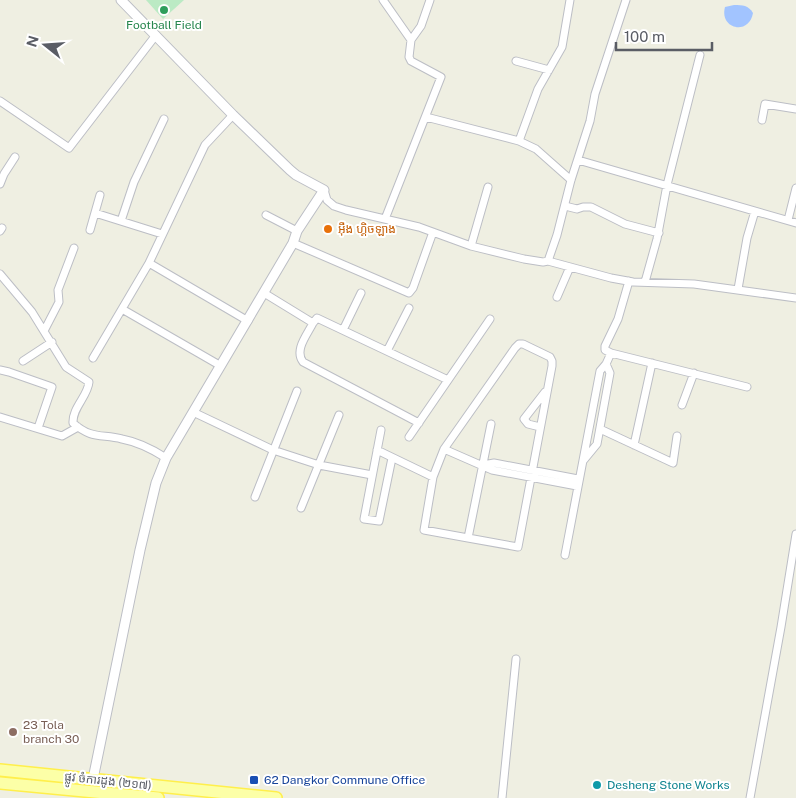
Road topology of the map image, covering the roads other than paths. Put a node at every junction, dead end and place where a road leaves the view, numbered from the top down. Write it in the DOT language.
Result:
graph roads {
  1 [pos="121,0"];
  2 [pos="430,0"];
  3 [pos="570,0"];
  4 [pos="626,0"];
  5 [pos="384,1"];
  6 [pos="156,36"];
  7 [pos="411,40"];
  8 [pos="700,55"];
  9 [pos="516,61"];
  10 [pos="549,70"];
  11 [pos="0,101"];
  12 [pos="796,109"];
  13 [pos="233,115"];
  14 [pos="426,117"];
  15 [pos="164,119"];
  16 [pos="762,120"];
  17 [pos="519,141"];
  18 [pos="15,157"];
  19 [pos="578,160"];
  20 [pos="2,173"];
  21 [pos="572,180"];
  22 [pos="0,184"];
  23 [pos="667,185"];
  24 [pos="488,187"];
  25 [pos="796,188"];
  26 [pos="324,190"];
  27 [pos="100,195"];
  28 [pos="565,206"];
  29 [pos="755,211"];
  30 [pos="95,213"];
  31 [pos="266,215"];
  32 [pos="385,220"];
  33 [pos="788,220"];
  34 [pos="121,221"];
  35 [pos="796,223"];
  36 [pos="90,230"];
  37 [pos="298,231"];
  38 [pos="432,232"];
  39 [pos="659,233"];
  40 [pos="162,234"];
  41 [pos="293,243"];
  42 [pos="471,246"];
  43 [pos="74,248"];
  44 [pos="548,261"];
  45 [pos="149,263"];
  46 [pos="570,267"];
  47 [pos="0,274"];
  48 [pos="629,281"];
  49 [pos="645,282"];
  50 [pos="738,289"];
  51 [pos="264,293"];
  52 [pos="361,293"];
  53 [pos="557,297"];
  54 [pos="796,298"];
  55 [pos="409,308"];
  56 [pos="122,309"];
  57 [pos="490,319"];
  58 [pos="248,321"];
  59 [pos="313,323"];
  60 [pos="44,330"];
  61 [pos="343,330"];
  62 [pos="52,342"];
  63 [pos="387,350"];
  64 [pos="611,353"];
  65 [pos="93,358"];
  66 [pos="23,361"];
  67 [pos="652,363"];
  68 [pos="606,364"];
  69 [pos="221,366"];
  70 [pos="0,370"];
  71 [pos="694,373"];
  72 [pos="448,380"];
  73 [pos="747,387"];
  74 [pos="547,389"];
  75 [pos="296,391"];
  76 [pos="682,405"];
  77 [pos="192,412"];
  78 [pos="339,414"];
  79 [pos="0,417"];
  80 [pos="419,423"];
  81 [pos="491,424"];
  82 [pos="78,427"];
  83 [pos="540,427"];
  84 [pos="38,428"];
  85 [pos="381,430"];
  86 [pos="600,430"];
  87 [pos="677,436"];
  88 [pos="409,437"];
  89 [pos="634,445"];
  90 [pos="444,449"];
  91 [pos="273,450"];
  92 [pos="377,450"];
  93 [pos="166,458"];
  94 [pos="392,458"];
  95 [pos="582,462"];
  96 [pos="319,465"];
  97 [pos="483,465"];
  98 [pos="530,474"];
  99 [pos="372,475"];
  100 [pos="434,477"];
  101 [pos="577,482"];
  102 [pos="255,497"];
  103 [pos="301,508"];
  104 [pos="796,534"];
  105 [pos="468,538"];
  106 [pos="565,555"];
  107 [pos="516,658"];
  108 [pos="0,770"];
  109 [pos="93,780"];
  110 [pos="0,783"];
  111 [pos="158,798"];
  112 [pos="276,798"];
  113 [pos="502,798"];
  114 [pos="750,798"];
  1 -- 6 [label="street"];
  2 -- 7 [label="street"];
  3 -- 10 [label="street"];
  4 -- 19 [label="street"];
  5 -- 7 [label="street"];
  6 -- 11 [label="street"];
  6 -- 13 [label="street"];
  7 -- 14 [label="street"];
  8 -- 23 [label="street"];
  9 -- 10 [label="street"];
  10 -- 17 [label="street"];
  12 -- 16 [label="street"];
  13 -- 26 [label="street"];
  13 -- 40 [label="street"];
  14 -- 17 [label="street"];
  14 -- 32 [label="street"];
  15 -- 34 [label="street"];
  17 -- 21 [label="street"];
  18 -- 20 [label="street"];
  19 -- 21 [label="street"];
  19 -- 23 [label="street"];
  20 -- 22 [label="street"];
  21 -- 28 [label="street"];
  23 -- 29 [label="street"];
  23 -- 39 [label="street"];
  24 -- 42 [label="street"];
  25 -- 33 [label="street"];
  26 -- 32 [label="street"];
  26 -- 37 [label="street"];
  27 -- 30 [label="street"];
  28 -- 39 [label="street"];
  28 -- 44 [label="street"];
  29 -- 33 [label="street"];
  29 -- 50 [label="street"];
  30 -- 34 [label="street"];
  30 -- 36 [label="street"];
  31 -- 37 [label="street"];
  32 -- 38 [label="street"];
  33 -- 35 [label="street"];
  34 -- 40 [label="street"];
  37 -- 41 [label="street"];
  38 -- 41 [label="street"];
  38 -- 42 [label="street"];
  39 -- 49 [label="street"];
  40 -- 45 [label="street"];
  41 -- 51 [label="street"];
  42 -- 44 [label="street"];
  43 -- 60 [label="street"];
  44 -- 46 [label="street"];
  45 -- 56 [label="street"];
  45 -- 58 [label="street"];
  46 -- 48 [label="street"];
  46 -- 53 [label="street"];
  47 -- 60 [label="street"];
  48 -- 49 [label="street"];
  48 -- 64 [label="street"];
  49 -- 50 [label="street"];
  50 -- 54 [label="street"];
  51 -- 58 [label="street"];
  51 -- 59 [label="street"];
  52 -- 61 [label="street"];
  55 -- 63 [label="street"];
  56 -- 65 [label="street"];
  56 -- 69 [label="street"];
  57 -- 72 [label="street"];
  58 -- 69 [label="street"];
  59 -- 61 [label="street"];
  59 -- 80 [label="street"];
  60 -- 62 [label="street"];
  61 -- 63 [label="street"];
  62 -- 66 [label="street"];
  62 -- 82 [label="street"];
  63 -- 72 [label="street"];
  64 -- 67 [label="street"];
  64 -- 68 [label="street"];
  67 -- 71 [label="street"];
  67 -- 89 [label="street"];
  68 -- 86 [label="street"];
  68 -- 95 [label="street"];
  69 -- 77 [label="street"];
  70 -- 84 [label="street"];
  71 -- 73 [label="street"];
  71 -- 76 [label="street"];
  72 -- 80 [label="street"];
  74 -- 83 [label="street"];
  74 -- 83 [label="street"];
  74 -- 90 [label="street"];
  75 -- 91 [label="street"];
  77 -- 91 [label="street"];
  77 -- 93 [label="street"];
  78 -- 96 [label="street"];
  79 -- 84 [label="street"];
  80 -- 88 [label="street"];
  81 -- 97 [label="street"];
  82 -- 84 [label="street"];
  82 -- 93 [label="street"];
  83 -- 98 [label="street"];
  85 -- 92 [label="street"];
  86 -- 89 [label="street"];
  86 -- 95 [label="street"];
  87 -- 89 [label="street"];
  90 -- 97 [label="street"];
  90 -- 100 [label="street"];
  91 -- 96 [label="street"];
  91 -- 102 [label="street"];
  92 -- 94 [label="street"];
  92 -- 99 [label="street"];
  93 -- 109 [label="street"];
  94 -- 99 [label="street"];
  94 -- 100 [label="street"];
  95 -- 101 [label="street"];
  96 -- 99 [label="street"];
  96 -- 103 [label="street"];
  97 -- 98 [label="street"];
  97 -- 105 [label="street"];
  98 -- 101 [label="street"];
  98 -- 105 [label="street"];
  100 -- 105 [label="street"];
  101 -- 106 [label="street"];
  104 -- 114 [label="street"];
  107 -- 113 [label="street"];
  108 -- 109 [label="main road, ផ្លូវ ចំការដូង (២១៧)"];
  109 -- 112 [label="main road, ផ្លូវ ចំការដូង (២១៧)"];
  110 -- 111 [label="main road, ផ្លូវ ចំការដូង (២១៧)"];
}
